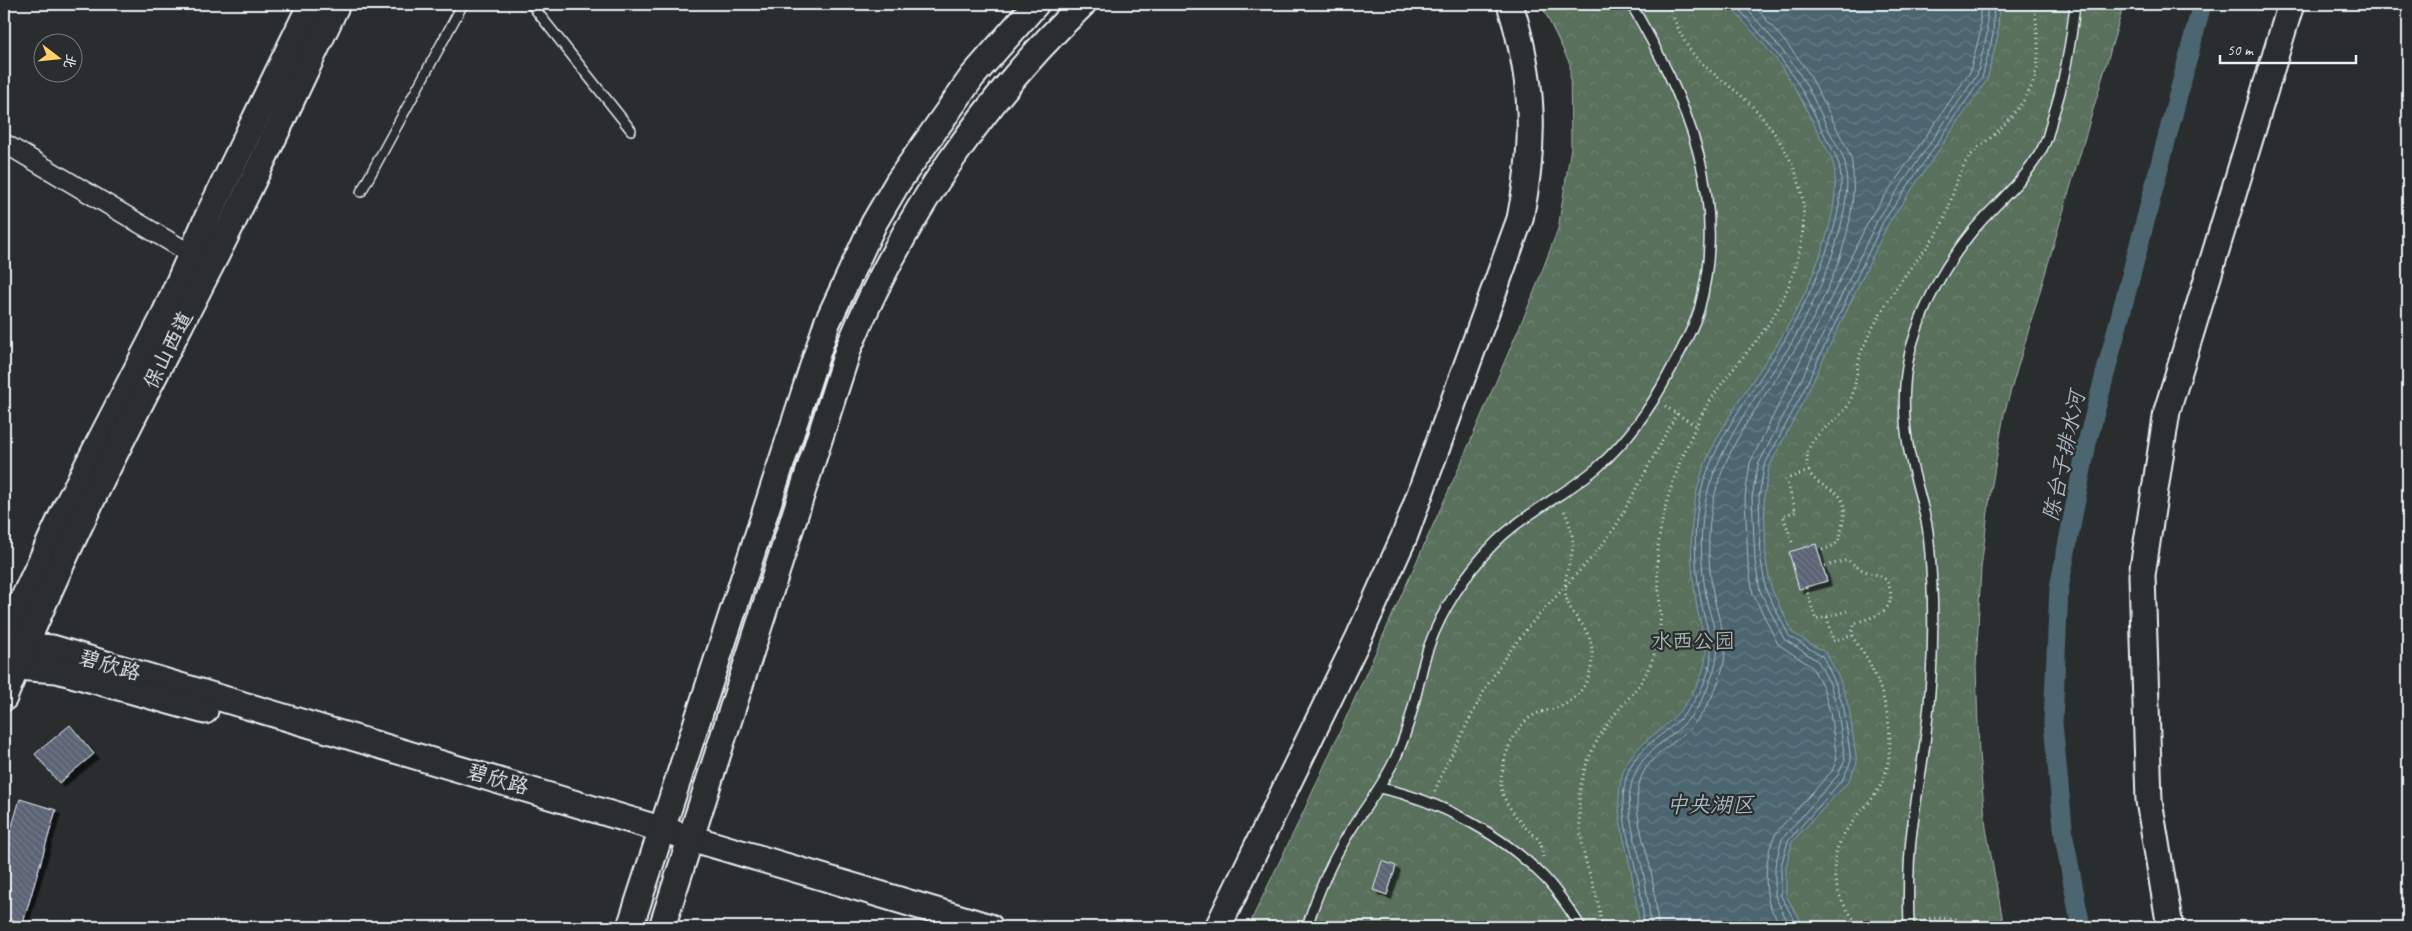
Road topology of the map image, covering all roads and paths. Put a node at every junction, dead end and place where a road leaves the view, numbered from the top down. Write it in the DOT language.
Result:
graph roads {
  1 [pos="311,4"];
  2 [pos="337,4"];
  3 [pos="462,4"];
  4 [pos="530,4"];
  5 [pos="1036,4"];
  6 [pos="1083,4"];
  7 [pos="1510,4"];
  8 [pos="1521,4"];
  9 [pos="1631,4"];
  10 [pos="1668,4"];
  11 [pos="2034,4"];
  12 [pos="2075,4"];
  13 [pos="2291,4"];
  14 [pos="631,130"];
  15 [pos="4,143"];
  16 [pos="360,192"];
  17 [pos="201,260"];
  18 [pos="1655,399"];
  19 [pos="1677,413"];
  20 [pos="1696,426"];
  21 [pos="1809,471"];
  22 [pos="1552,499"];
  23 [pos="1792,542"];
  24 [pos="1822,550"];
  25 [pos="1825,566"];
  26 [pos="1566,586"];
  27 [pos="1806,588"];
  28 [pos="35,597"];
  29 [pos="1847,611"];
  30 [pos="1827,617"];
  31 [pos="1852,635"];
  32 [pos="8,645"];
  33 [pos="4,698"];
  34 [pos="1380,788"];
  35 [pos="1430,803"];
  36 [pos="659,835"];
  37 [pos="689,844"];
  38 [pos="1545,878"];
  39 [pos="1956,919"];
  40 [pos="1914,925"];
  41 [pos="630,927"];
  42 [pos="662,927"];
  43 [pos="956,927"];
  44 [pos="990,927"];
  45 [pos="1218,927"];
  46 [pos="1228,927"];
  47 [pos="1307,927"];
  48 [pos="1581,927"];
  49 [pos="1601,927"];
  50 [pos="1862,927"];
  51 [pos="2170,927"];
  1 -- 17 [label="street, 保山西道"];
  2 -- 17 [label="street, 保山西道"];
  3 -- 16 [label="lane"];
  4 -- 14 [label="lane"];
  5 -- 36 [label="street"];
  6 -- 37 [label="street"];
  7 -- 45 [label="street"];
  8 -- 46 [label="street"];
  9 -- 18 [label="lane"];
  10 -- 20 [label="path"];
  11 -- 21 [label="path"];
  12 -- 40 [label="lane"];
  13 -- 51 [label="street"];
  15 -- 17 [label="street"];
  17 -- 28 [label="street, 保山西道"];
  18 -- 19 [label="path"];
  18 -- 22 [label="lane"];
  19 -- 20 [label="path"];
  19 -- 26 [label="path"];
  20 -- 49 [label="path"];
  21 -- 23 [label="path"];
  21 -- 24 [label="path"];
  22 -- 26 [label="path"];
  22 -- 34 [label="lane"];
  25 -- 31 [label="path"];
  26 -- 35 [label="path"];
  26 -- 38 [label="path"];
  27 -- 30 [label="path"];
  28 -- 32 [label="street"];
  28 -- 32 [label="street, 保山西道"];
  29 -- 30 [label="path"];
  30 -- 31 [label="path"];
  31 -- 50 [label="path"];
  32 -- 33 [label="street, 保山西道"];
  32 -- 36 [label="street, 碧欣路"];
  34 -- 35 [label="lane"];
  34 -- 47 [label="lane"];
  35 -- 38 [label="lane"];
  36 -- 37 [label="street, 碧欣路"];
  36 -- 41 [label="street"];
  37 -- 42 [label="street"];
  37 -- 43 [label="street, 碧欣路"];
  37 -- 44 [label="street, 碧欣路"];
  38 -- 48 [label="lane"];
  39 -- 40 [label="path"];
}
